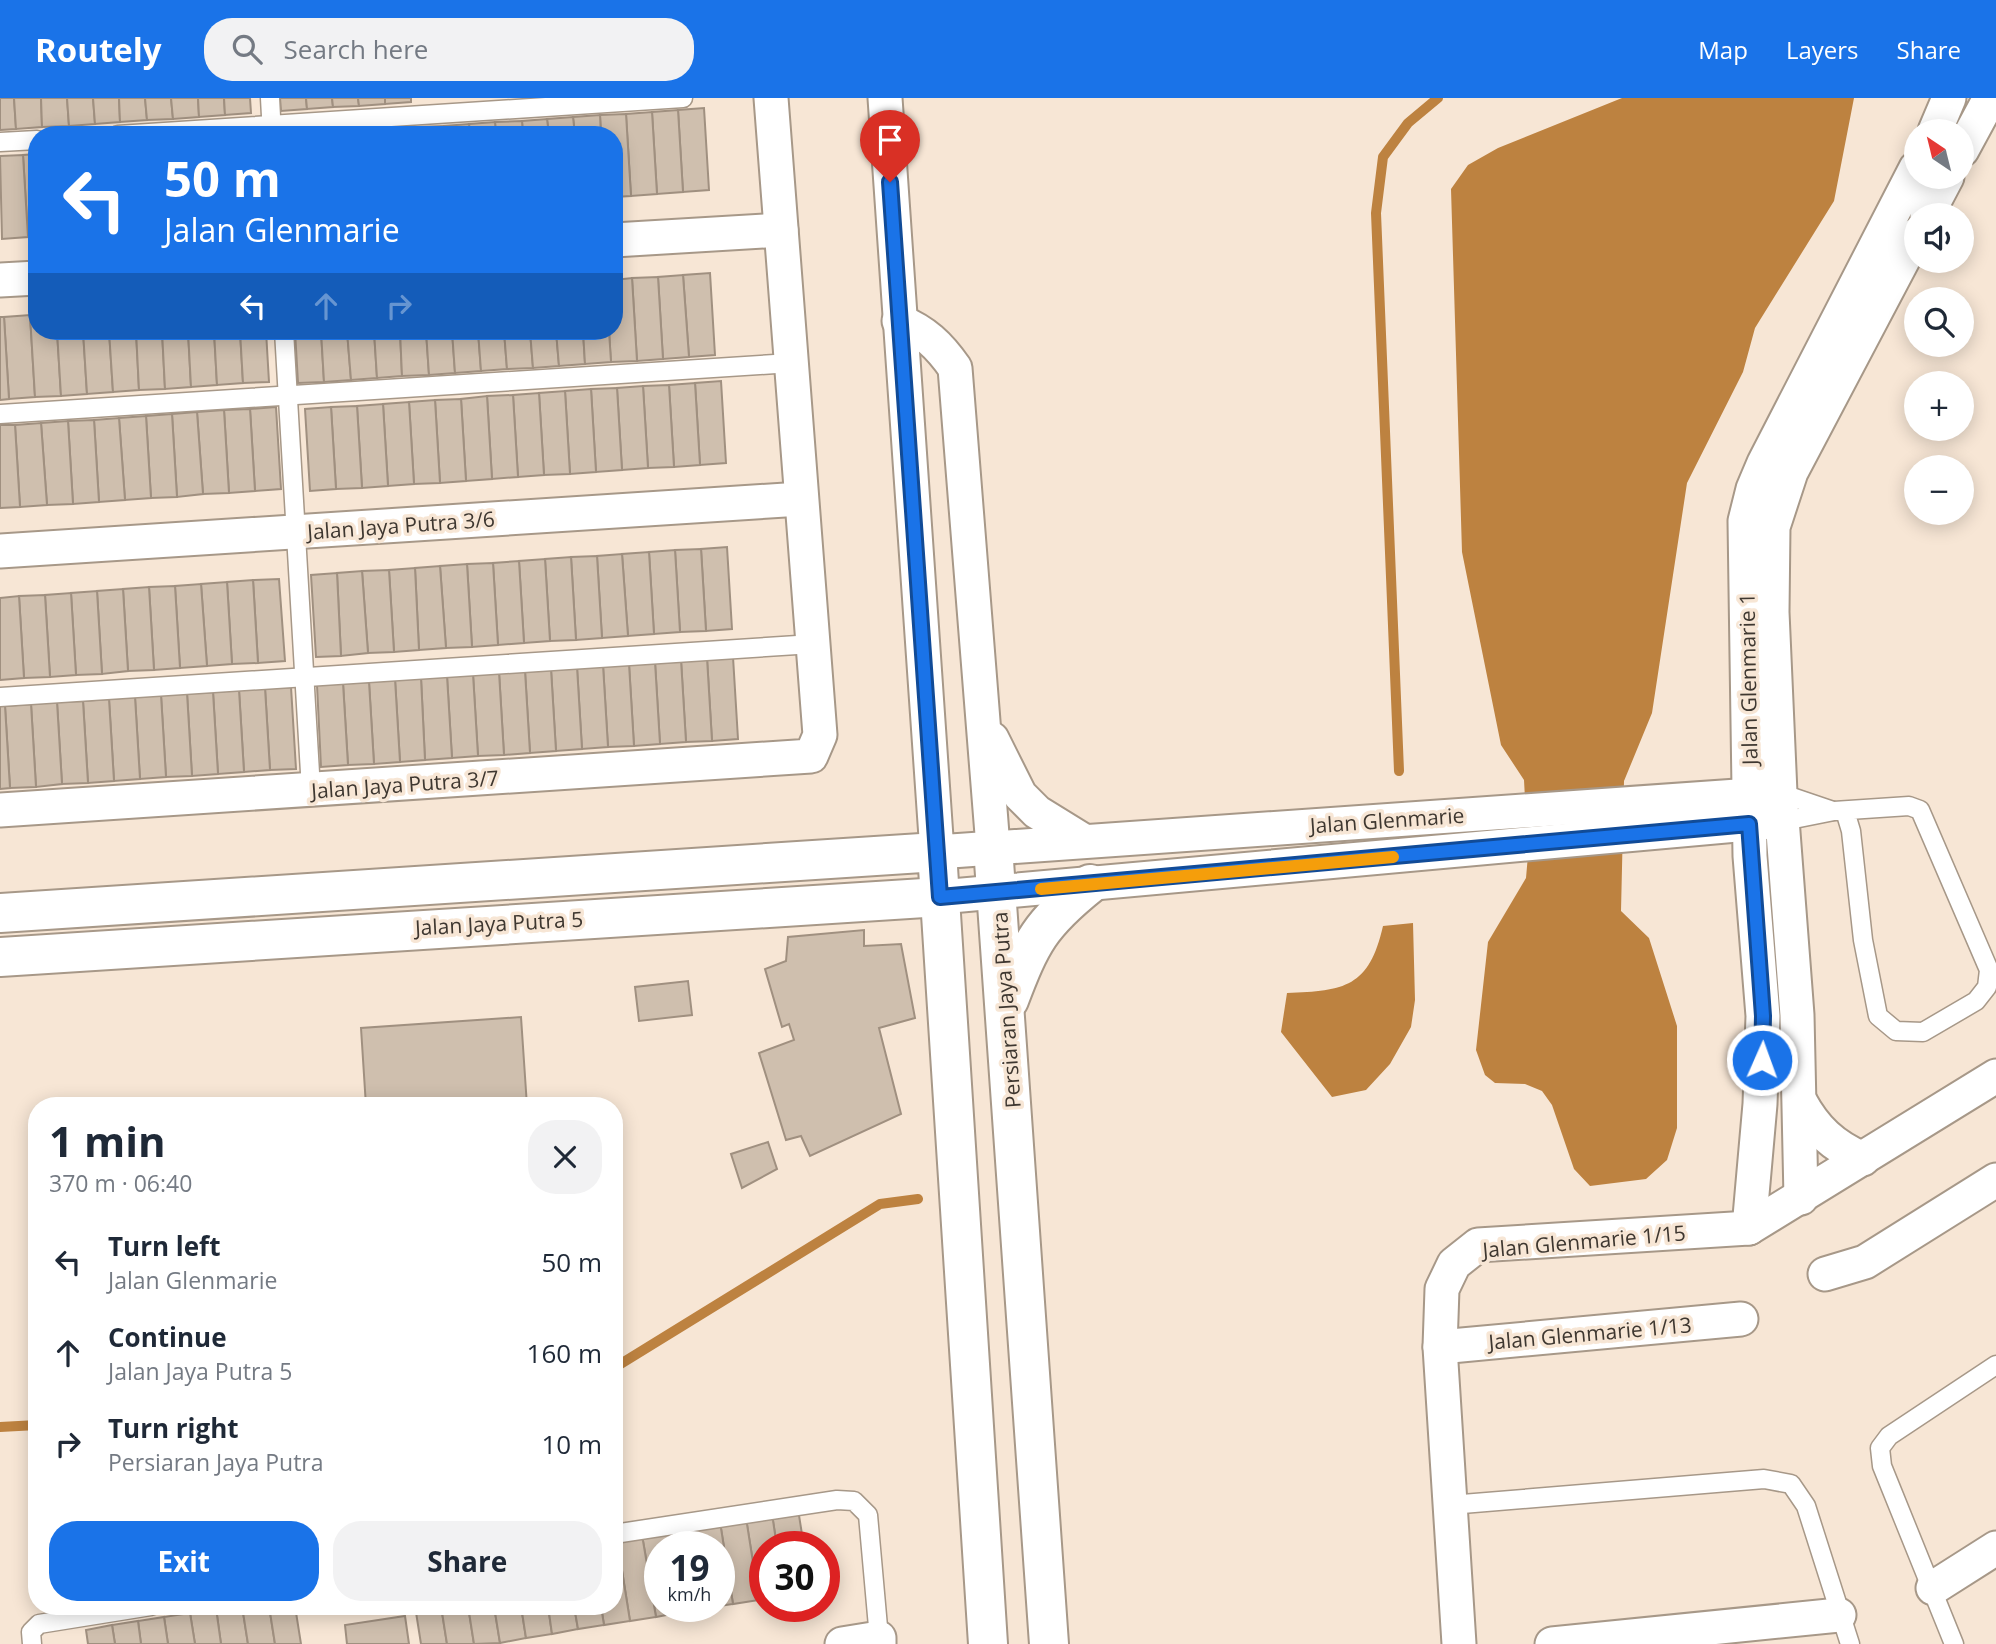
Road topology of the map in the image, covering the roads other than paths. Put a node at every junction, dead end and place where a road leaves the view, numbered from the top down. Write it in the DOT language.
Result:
graph roads {
  1 [pos="270,98"];
  2 [pos="682,98"];
  3 [pos="771,98"];
  4 [pos="885,98"];
  5 [pos="1950,98"];
  6 [pos="1990,98"];
  7 [pos="1940,119"];
  8 [pos="272,126"];
  9 [pos="323,126"];
  10 [pos="1974,128"];
  11 [pos="28,140"];
  12 [pos="0,142"];
  13 [pos="1908,189"];
  14 [pos="781,230"];
  15 [pos="623,239"];
  16 [pos="1904,248"];
  17 [pos="28,278"];
  18 [pos="0,280"];
  19 [pos="1874,282"];
  20 [pos="899,321"];
  21 [pos="285,340"];
  22 [pos="791,363"];
  23 [pos="288,395"];
  24 [pos="0,414"];
  25 [pos="802,499"];
  26 [pos="296,532"];
  27 [pos="0,551"];
  28 [pos="813,644"];
  29 [pos="304,677"];
  30 [pos="0,697"];
  31 [pos="983,722"];
  32 [pos="311,790"];
  33 [pos="1766,808"];
  34 [pos="0,810"];
  35 [pos="1840,811"];
  36 [pos="1638,818"];
  37 [pos="1084,841"];
  38 [pos="993,847"];
  39 [pos="937,852"];
  40 [pos="1090,884"];
  41 [pos="997,893"];
  42 [pos="940,897"];
  43 [pos="0,913"];
  44 [pos="0,957"];
  45 [pos="1006,1007"];
  46 [pos="1797,1015"];
  47 [pos="1763,1016"];
  48 [pos="1996,1076"];
  49 [pos="1800,1101"];
  50 [pos="1863,1159"];
  51 [pos="1996,1180"];
  52 [pos="1801,1198"];
  53 [pos="1749,1228"];
  54 [pos="1825,1274"];
  55 [pos="1741,1319"];
  56 [pos="1440,1347"];
  57 [pos="1996,1365"];
  58 [pos="1450,1505"];
  59 [pos="623,1533"];
  60 [pos="1996,1548"];
  61 [pos="1933,1588"];
  62 [pos="95,1615"];
  63 [pos="1845,1629"];
  64 [pos="879,1641"];
  65 [pos="32,1644"];
  66 [pos="842,1644"];
  67 [pos="988,1644"];
  68 [pos="1049,1644"];
  69 [pos="1459,1644"];
  70 [pos="1552,1644"];
  71 [pos="1954,1644"];
  1 -- 8 [label="lane"];
  2 -- 9 [label="lane"];
  3 -- 14 [label="street"];
  4 -- 20 [label="street"];
  5 -- 7 [label="street"];
  6 -- 10 [label="street"];
  11 -- 12 [label="lane"];
  13 -- 19 [label="street, Jalan Glenmarie 1"];
  14 -- 15 [label="street"];
  14 -- 22 [label="street"];
  16 -- 19 [label="street, Jalan Glenmarie 1"];
  17 -- 18 [label="street"];
  19 -- 33 [label="street, Jalan Glenmarie 1"];
  20 -- 31 [label="street, Persiaran Jaya Putra"];
  20 -- 39 [label="street"];
  21 -- 23 [label="lane"];
  22 -- 23 [label="lane"];
  22 -- 25 [label="street"];
  23 -- 24 [label="lane"];
  23 -- 26 [label="lane"];
  25 -- 26 [label="street, Jalan Jaya Putra 3/6"];
  25 -- 28 [label="street"];
  26 -- 27 [label="street, Jalan Jaya Putra 3/6"];
  26 -- 29 [label="lane"];
  28 -- 29 [label="lane"];
  28 -- 32 [label="street, Jalan Jaya Putra 3/7"];
  29 -- 30 [label="lane"];
  29 -- 32 [label="lane"];
  31 -- 37 [label="street"];
  31 -- 38 [label="street, Persiaran Jaya Putra"];
  32 -- 34 [label="street, Jalan Jaya Putra 3/7"];
  33 -- 35 [label="lane"];
  33 -- 35 [label="lane"];
  33 -- 36 [label="street, Jalan Glenmarie"];
  33 -- 46 [label="street, Jalan Glenmarie 1"];
  33 -- 47 [label="street, Jalan Glenmarie 1"];
  35 -- 35 [label="lane"];
  36 -- 37 [label="street, Jalan Glenmarie"];
  36 -- 40 [label="street, Jalan Glenmarie"];
  37 -- 38 [label="street, Jalan Glenmarie"];
  38 -- 39 [label="street, Jalan Jaya Putra 5"];
  38 -- 41 [label="street, Persiaran Jaya Putra"];
  39 -- 42 [label="street"];
  39 -- 43 [label="street, Jalan Jaya Putra 5"];
  40 -- 41 [label="street, Jalan Glenmarie"];
  40 -- 45 [label="street"];
  41 -- 42 [label="street, Jalan Jaya Putra 5"];
  41 -- 45 [label="street, Persiaran Jaya Putra"];
  42 -- 44 [label="street, Jalan Jaya Putra 5"];
  42 -- 67 [label="street"];
  45 -- 68 [label="street, Persiaran Jaya Putra"];
  46 -- 47 [label="street"];
  46 -- 49 [label="street, Jalan Glenmarie 1"];
  47 -- 53 [label="street, Jalan Glenmarie 1"];
  48 -- 50 [label="street, Jalan Glenmarie 1/15"];
  49 -- 50 [label="street"];
  49 -- 52 [label="street, Jalan Glenmarie 1"];
  50 -- 52 [label="street, Jalan Glenmarie 1/15"];
  51 -- 54 [label="street"];
  52 -- 53 [label="street, Jalan Glenmarie 1/15"];
  53 -- 56 [label="street, Jalan Glenmarie 1/15"];
  55 -- 56 [label="street, Jalan Glenmarie 1/13"];
  56 -- 58 [label="street, Jalan Glenmarie 1/15"];
  57 -- 61 [label="lane"];
  58 -- 63 [label="lane"];
  58 -- 69 [label="street, Jalan Glenmarie 1/15"];
  59 -- 64 [label="lane"];
  60 -- 61 [label="street"];
  61 -- 71 [label="lane"];
  62 -- 65 [label="lane"];
  63 -- 70 [label="street"];
  64 -- 66 [label="street"];
}
